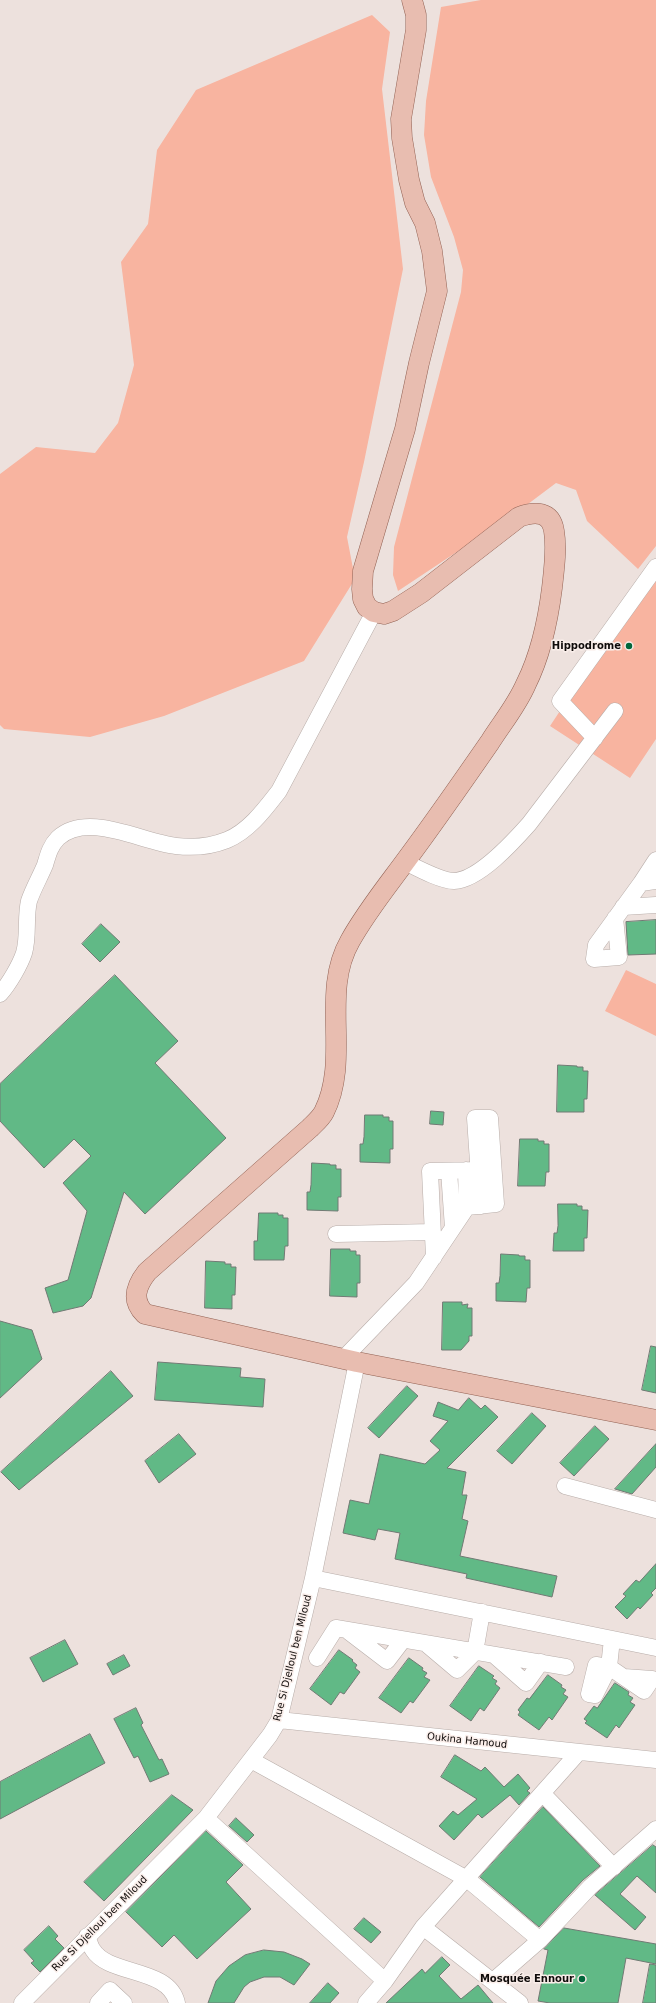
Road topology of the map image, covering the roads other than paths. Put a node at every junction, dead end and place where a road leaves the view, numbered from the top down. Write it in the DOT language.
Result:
graph roads {
  1 [pos="412,0"];
  2 [pos="656,567"];
  3 [pos="374,612"];
  4 [pos="615,711"];
  5 [pos="595,738"];
  6 [pos="656,861"];
  7 [pos="405,862"];
  8 [pos="648,882"];
  9 [pos="656,905"];
  10 [pos="0,994"];
  11 [pos="472,1170"];
  12 [pos="450,1171"];
  13 [pos="474,1206"];
  14 [pos="453,1228"];
  15 [pos="433,1232"];
  16 [pos="336,1234"];
  17 [pos="434,1257"];
  18 [pos="350,1360"];
  19 [pos="656,1420"];
  20 [pos="565,1486"];
  21 [pos="656,1510"];
  22 [pos="313,1578"];
  23 [pos="482,1612"];
  24 [pos="346,1630"];
  25 [pos="612,1639"];
  26 [pos="403,1640"];
  27 [pos="425,1643"];
  28 [pos="656,1648"];
  29 [pos="475,1652"];
  30 [pos="494,1655"];
  31 [pos="317,1658"];
  32 [pos="541,1662"];
  33 [pos="566,1667"];
  34 [pos="624,1677"];
  35 [pos="279,1720"];
  36 [pos="578,1753"];
  37 [pos="251,1760"];
  38 [pos="656,1760"];
  39 [pos="543,1794"];
  40 [pos="206,1818"];
  41 [pos="656,1830"];
  42 [pos="614,1867"];
  43 [pos="467,1879"];
  44 [pos="423,1927"];
  45 [pos="87,1936"];
  46 [pos="540,1940"];
  47 [pos="74,1949"];
  48 [pos="93,1951"];
  49 [pos="385,1981"];
  50 [pos="493,1981"];
  51 [pos="22,2003"];
  52 [pos="98,2003"];
  53 [pos="124,2003"];
  54 [pos="177,2003"];
  55 [pos="366,2003"];
  56 [pos="520,2003"];
  1 -- 3 [label="main road"];
  2 -- 5 [label="street"];
  3 -- 7 [label="main road"];
  3 -- 10 [label="street"];
  4 -- 5 [label="street"];
  5 -- 7 [label="street"];
  6 -- 8 [label="street"];
  7 -- 18 [label="main road"];
  8 -- 9 [label="street"];
  11 -- 12 [label="street"];
  11 -- 13 [label="street"];
  11 -- 13 [label="street"];
  12 -- 14 [label="street"];
  12 -- 15 [label="street"];
  13 -- 14 [label="street"];
  14 -- 17 [label="street"];
  15 -- 16 [label="street"];
  15 -- 17 [label="street"];
  17 -- 18 [label="street"];
  18 -- 19 [label="main road"];
  18 -- 22 [label="street, Rue Si Djelloul ben Miloud"];
  20 -- 21 [label="street"];
  22 -- 23 [label="street"];
  22 -- 35 [label="street, Rue Si Djelloul ben Miloud"];
  23 -- 25 [label="street"];
  23 -- 29 [label="street"];
  24 -- 26 [label="street"];
  24 -- 26 [label="street"];
  24 -- 31 [label="street"];
  25 -- 28 [label="street"];
  25 -- 34 [label="street"];
  26 -- 27 [label="street"];
  27 -- 29 [label="street"];
  27 -- 29 [label="street"];
  29 -- 30 [label="street"];
  30 -- 32 [label="street"];
  30 -- 32 [label="street"];
  32 -- 33 [label="street"];
  35 -- 36 [label="street, Oukina Hamoud"];
  35 -- 37 [label="street, Rue Si Djelloul ben Miloud"];
  36 -- 38 [label="street, Oukina Hamoud"];
  36 -- 39 [label="street"];
  37 -- 40 [label="street, Rue Si Djelloul ben Miloud"];
  37 -- 43 [label="street"];
  39 -- 42 [label="street"];
  39 -- 43 [label="street"];
  40 -- 45 [label="street, Rue Si Djelloul ben Miloud"];
  40 -- 49 [label="street"];
  41 -- 42 [label="street"];
  42 -- 46 [label="street"];
  43 -- 44 [label="street"];
  43 -- 46 [label="street"];
  44 -- 49 [label="street"];
  44 -- 50 [label="street"];
  45 -- 47 [label="street, Rue Si Djelloul ben Miloud"];
  45 -- 48 [label="street"];
  46 -- 50 [label="street"];
  47 -- 48 [label="street"];
  47 -- 51 [label="street, Rue Si Djelloul ben Miloud"];
  48 -- 54 [label="street"];
  49 -- 55 [label="street"];
  50 -- 56 [label="street"];
  52 -- 53 [label="street"];
}
